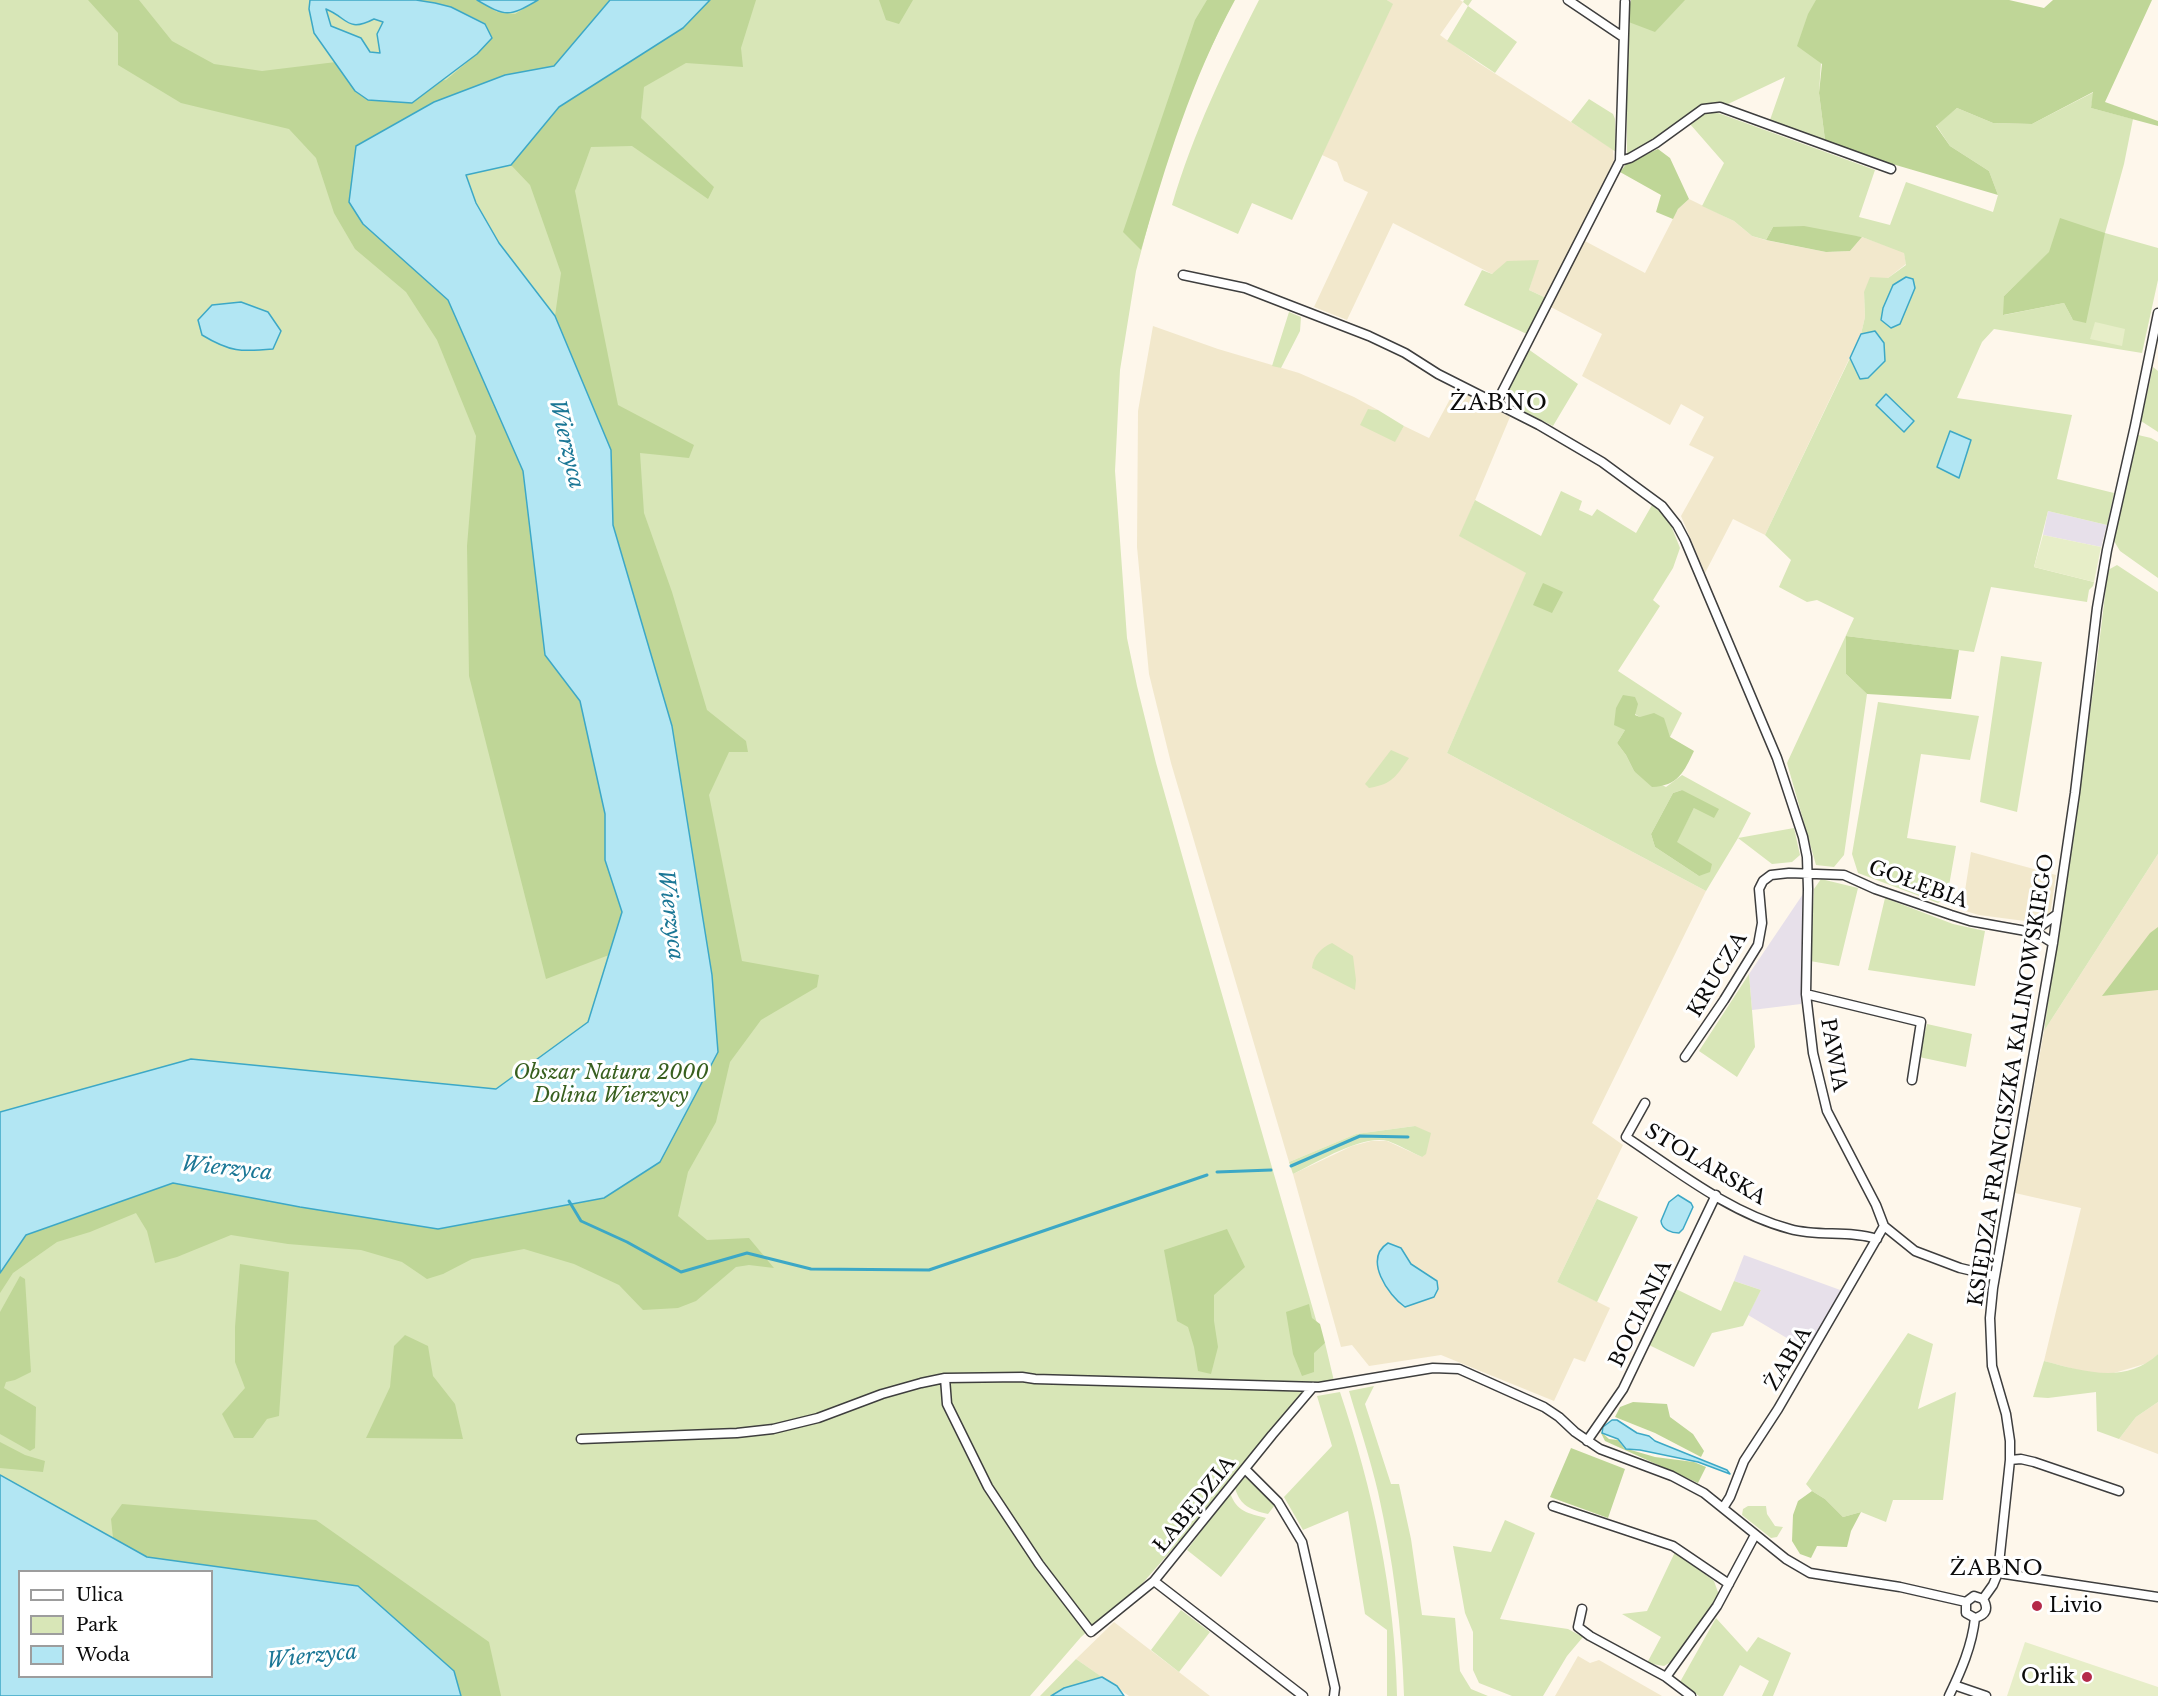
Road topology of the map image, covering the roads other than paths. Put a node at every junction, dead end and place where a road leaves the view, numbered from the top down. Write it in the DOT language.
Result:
graph roads {
  1 [pos="1568,0"];
  2 [pos="1625,2"];
  3 [pos="1623,37"];
  4 [pos="1620,160"];
  5 [pos="1891,170"];
  6 [pos="1183,275"];
  7 [pos="2158,313"];
  8 [pos="1496,404"];
  9 [pos="1808,874"];
  10 [pos="2056,915"];
  11 [pos="2018,930"];
  12 [pos="2053,943"];
  13 [pos="1806,994"];
  14 [pos="1685,1057"];
  15 [pos="1912,1080"];
  16 [pos="1645,1102"];
  17 [pos="1716,1196"];
  18 [pos="1884,1226"];
  19 [pos="1877,1239"];
  20 [pos="1995,1276"];
  21 [pos="945,1378"];
  22 [pos="1313,1387"];
  23 [pos="581,1439"];
  24 [pos="1587,1441"];
  25 [pos="2010,1460"];
  26 [pos="1245,1469"];
  27 [pos="2120,1491"];
  28 [pos="1553,1506"];
  29 [pos="1723,1508"];
  30 [pos="1755,1535"];
  31 [pos="1998,1573"];
  32 [pos="1154,1581"];
  33 [pos="1729,1584"];
  34 [pos="2158,1597"];
  35 [pos="1983,1599"];
  36 [pos="1966,1602"];
  37 [pos="1582,1609"];
  38 [pos="1975,1618"];
  39 [pos="1666,1677"];
  40 [pos="1954,1685"];
  41 [pos="1304,1696"];
  42 [pos="1334,1696"];
  43 [pos="1691,1696"];
  44 [pos="1948,1696"];
  45 [pos="1986,1696"];
  1 -- 3 [label="street"];
  2 -- 3 [label="street"];
  3 -- 4 [label="street"];
  4 -- 5 [label="street"];
  4 -- 8 [label="street"];
  6 -- 8 [label="street, PAWIA"];
  7 -- 10 [label="street, KSIĘDZA FRANCISZKA KALINOWSKIEGO"];
  8 -- 9 [label="street, PAWIA"];
  9 -- 11 [label="street, GOŁĘBIA"];
  9 -- 13 [label="street, PAWIA"];
  9 -- 14 [label="street, KRUCZA"];
  10 -- 11 [label="street, GOŁĘBIA"];
  10 -- 12 [label="street, KSIĘDZA FRANCISZKA KALINOWSKIEGO"];
  11 -- 12 [label="street, GOŁĘBIA"];
  12 -- 20 [label="street, KSIĘDZA FRANCISZKA KALINOWSKIEGO"];
  13 -- 15 [label="street"];
  13 -- 18 [label="street, PAWIA"];
  16 -- 17 [label="street, STOLARSKA"];
  17 -- 19 [label="street, STOLARSKA"];
  17 -- 24 [label="street, BOCIANIA"];
  18 -- 19 [label="street, ŻABIA"];
  18 -- 20 [label="street, PAWIA"];
  19 -- 29 [label="street, ŻABIA"];
  20 -- 25 [label="street, KSIĘDZA FRANCISZKA KALINOWSKIEGO"];
  21 -- 22 [label="street"];
  21 -- 23 [label="street"];
  21 -- 32 [label="street, ŁABĘDZIA"];
  22 -- 24 [label="street"];
  22 -- 26 [label="street, ŁABĘDZIA"];
  24 -- 29 [label="street"];
  25 -- 27 [label="street"];
  25 -- 31 [label="street, KSIĘDZA FRANCISZKA KALINOWSKIEGO"];
  26 -- 32 [label="street, ŁABĘDZIA"];
  26 -- 42 [label="street"];
  28 -- 33 [label="street"];
  29 -- 30 [label="street"];
  30 -- 33 [label="street"];
  30 -- 36 [label="street"];
  31 -- 34 [label="street"];
  31 -- 35 [label="street, KSIĘDZA FRANCISZKA KALINOWSKIEGO"];
  32 -- 41 [label="street"];
  33 -- 39 [label="street"];
  35 -- 36 [label="street"];
  35 -- 38 [label="street"];
  36 -- 38 [label="street"];
  37 -- 39 [label="street"];
  38 -- 40 [label="street"];
  39 -- 43 [label="street"];
  40 -- 44 [label="street"];
  40 -- 45 [label="street"];
}
